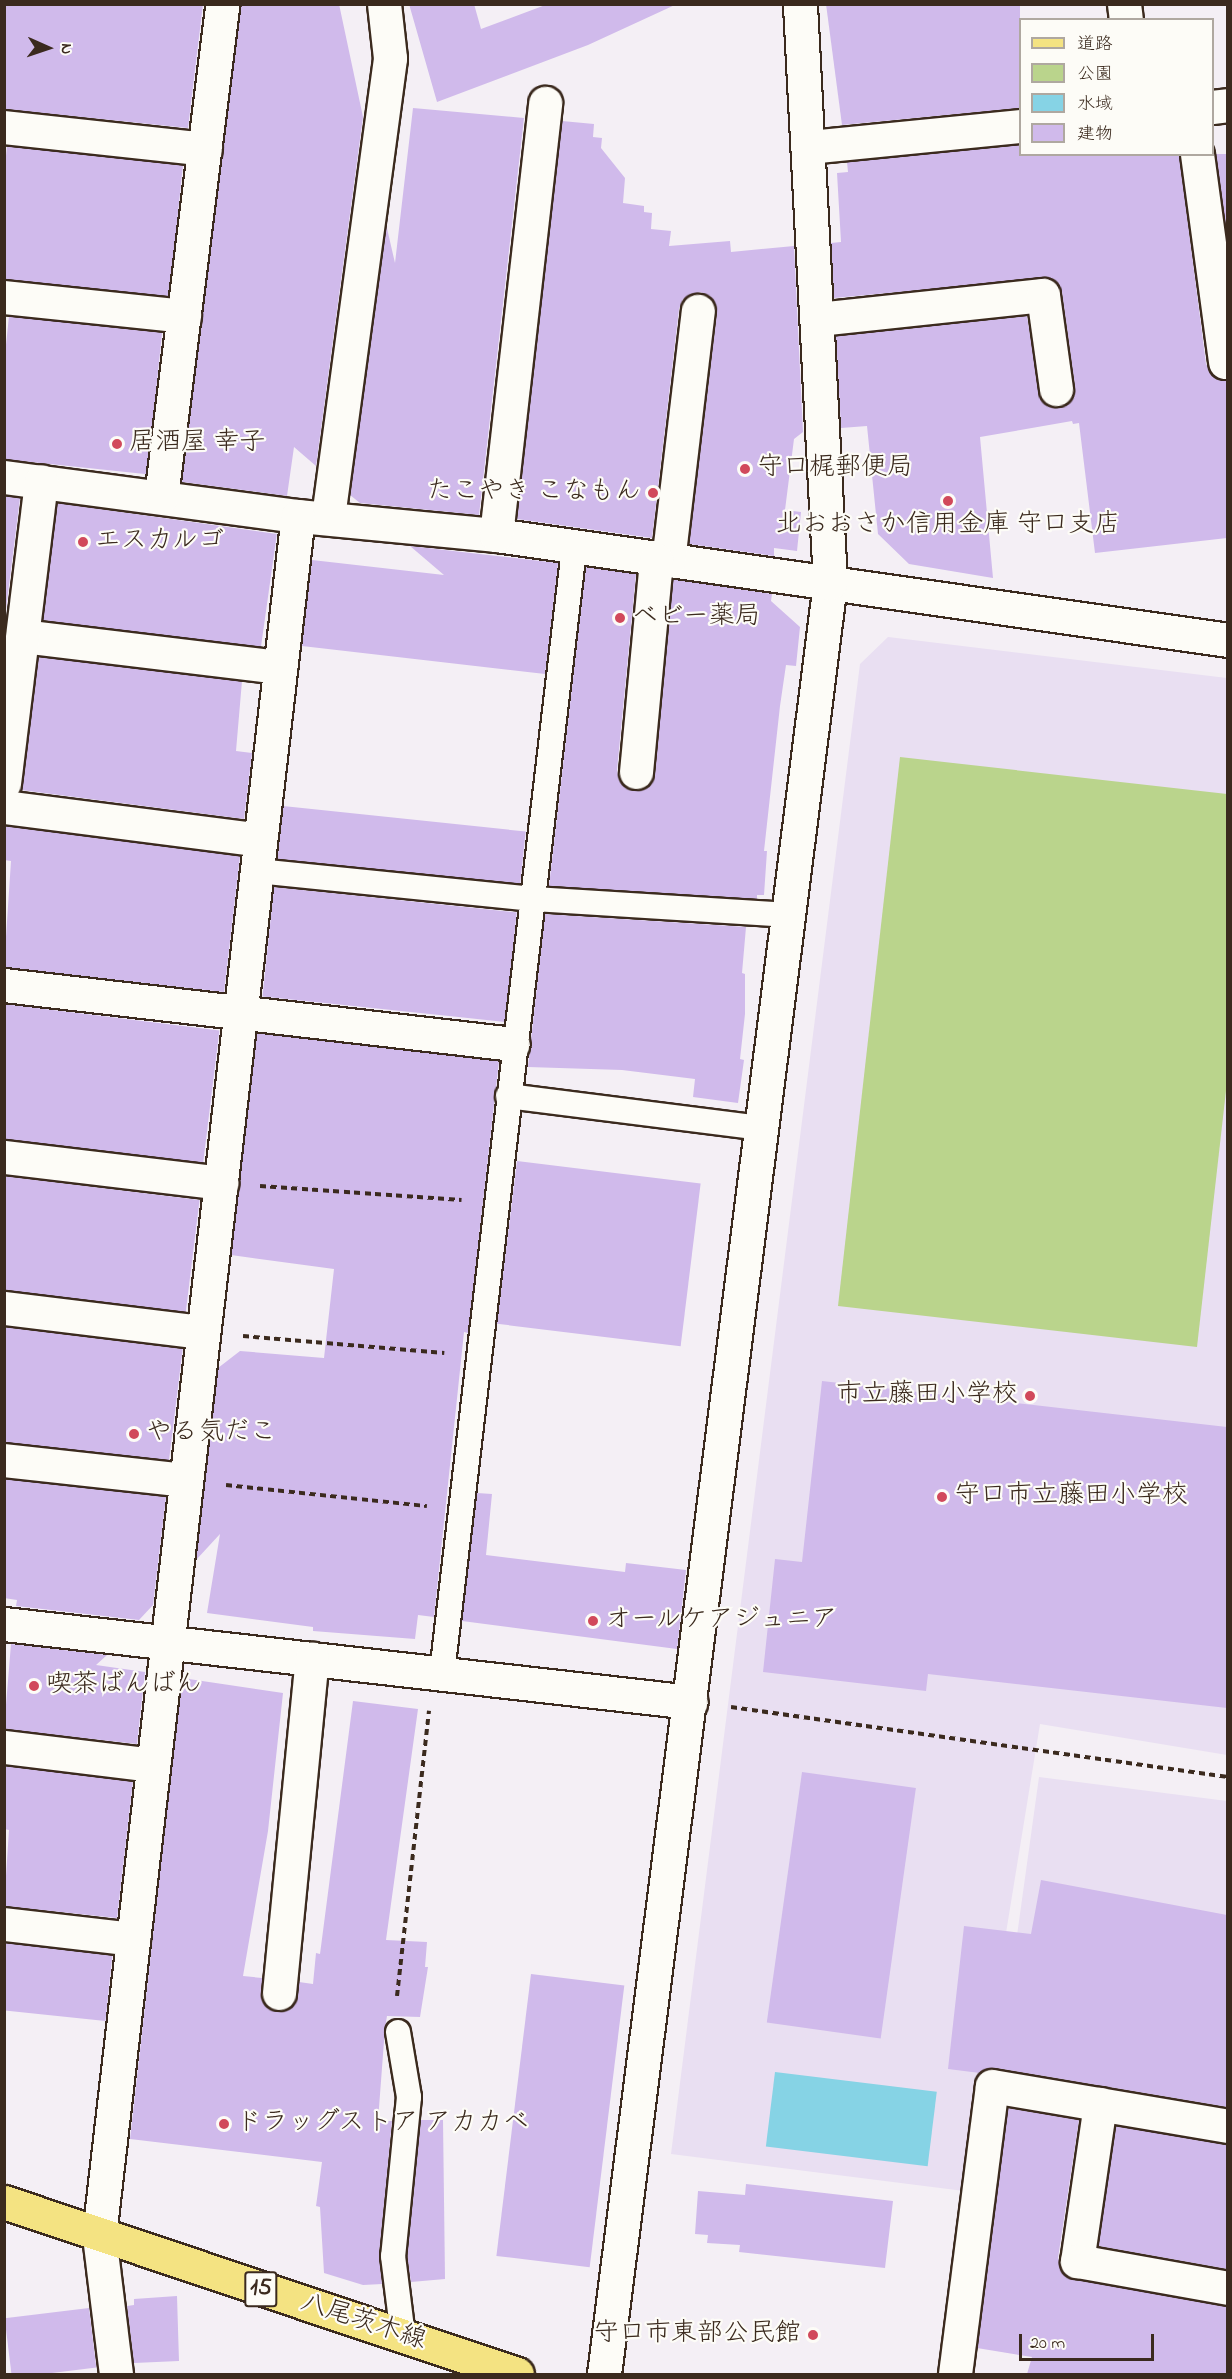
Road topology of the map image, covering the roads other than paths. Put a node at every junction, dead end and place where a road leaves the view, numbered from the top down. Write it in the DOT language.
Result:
graph roads {
  1 [pos="222,4"];
  2 [pos="384,4"];
  3 [pos="800,4"];
  4 [pos="545,103"];
  5 [pos="1019,126"];
  6 [pos="4,127"];
  7 [pos="810,147"];
  8 [pos="205,149"];
  9 [pos="1197,156"];
  10 [pos="4,297"];
  11 [pos="698,311"];
  12 [pos="183,316"];
  13 [pos="818,319"];
  14 [pos="1225,362"];
  15 [pos="1056,389"];
  16 [pos="4,477"];
  17 [pos="41,481"];
  18 [pos="160,497"];
  19 [pos="313,517"];
  20 [pos="496,536"];
  21 [pos="574,549"];
  22 [pos="662,561"];
  23 [pos="830,583"];
  24 [pos="23,636"];
  25 [pos="1227,640"];
  26 [pos="280,667"];
  27 [pos="5,768"];
  28 [pos="636,772"];
  29 [pos="4,807"];
  30 [pos="258,855"];
  31 [pos="534,899"];
  32 [pos="789,915"];
  33 [pos="4,985"];
  34 [pos="240,1013"];
  35 [pos="513,1044"];
  36 [pos="508,1096"];
  37 [pos="762,1128"];
  38 [pos="4,1156"];
  39 [pos="221,1183"];
  40 [pos="4,1308"];
  41 [pos="203,1332"];
  42 [pos="4,1460"];
  43 [pos="186,1480"];
  44 [pos="4,1624"];
  45 [pos="167,1642"];
  46 [pos="312,1659"];
  47 [pos="437,1673"];
  48 [pos="691,1702"];
  49 [pos="4,1748"];
  50 [pos="153,1766"];
  51 [pos="4,1924"];
  52 [pos="133,1939"];
  53 [pos="279,1993"];
  54 [pos="398,2032"];
  55 [pos="1100,2104"];
  56 [pos="1227,2126"];
  57 [pos="4,2202"];
  58 [pos="99,2235"];
  59 [pos="1227,2288"];
  60 [pos="404,2336"];
  61 [pos="116,2374"];
  62 [pos="517,2374"];
  63 [pos="604,2374"];
  64 [pos="955,2374"];
  1 -- 8 [label="street"];
  2 -- 19 [label="street"];
  3 -- 7 [label="street"];
  4 -- 20 [label="street"];
  5 -- 7 [label="street"];
  6 -- 8 [label="street"];
  7 -- 13 [label="street"];
  8 -- 12 [label="street"];
  9 -- 14 [label="street"];
  10 -- 12 [label="street"];
  11 -- 22 [label="street"];
  12 -- 18 [label="street"];
  13 -- 15 [label="street"];
  13 -- 23 [label="street"];
  16 -- 17 [label="street"];
  17 -- 18 [label="street"];
  17 -- 24 [label="street"];
  18 -- 19 [label="street"];
  19 -- 20 [label="street"];
  19 -- 26 [label="street"];
  20 -- 21 [label="street"];
  21 -- 22 [label="street"];
  21 -- 31 [label="lane"];
  22 -- 23 [label="street"];
  22 -- 28 [label="street"];
  23 -- 25 [label="street"];
  23 -- 32 [label="street"];
  24 -- 26 [label="street"];
  24 -- 27 [label="street"];
  26 -- 30 [label="street"];
  29 -- 30 [label="street"];
  30 -- 31 [label="lane"];
  30 -- 34 [label="street"];
  31 -- 32 [label="lane"];
  31 -- 35 [label="lane"];
  32 -- 37 [label="street"];
  33 -- 34 [label="street"];
  34 -- 35 [label="street"];
  34 -- 39 [label="street"];
  35 -- 36 [label="lane"];
  36 -- 37 [label="lane"];
  36 -- 47 [label="lane"];
  37 -- 48 [label="street"];
  38 -- 39 [label="street"];
  39 -- 41 [label="street"];
  40 -- 41 [label="street"];
  41 -- 43 [label="street"];
  42 -- 43 [label="street"];
  43 -- 45 [label="street"];
  44 -- 45 [label="street"];
  45 -- 46 [label="street"];
  45 -- 50 [label="street"];
  46 -- 47 [label="street"];
  46 -- 53 [label="street"];
  47 -- 48 [label="street"];
  48 -- 63 [label="street"];
  49 -- 50 [label="street"];
  50 -- 52 [label="street"];
  51 -- 52 [label="street"];
  52 -- 58 [label="street"];
  54 -- 60 [label="lane"];
  55 -- 56 [label="street"];
  55 -- 59 [label="street"];
  55 -- 64 [label="street"];
  57 -- 58 [label="main road, 八尾茨木線 / 15"];
  58 -- 60 [label="main road, 八尾茨木線 / 15"];
  58 -- 61 [label="street"];
  60 -- 62 [label="main road, 八尾茨木線 / 15"];
}
